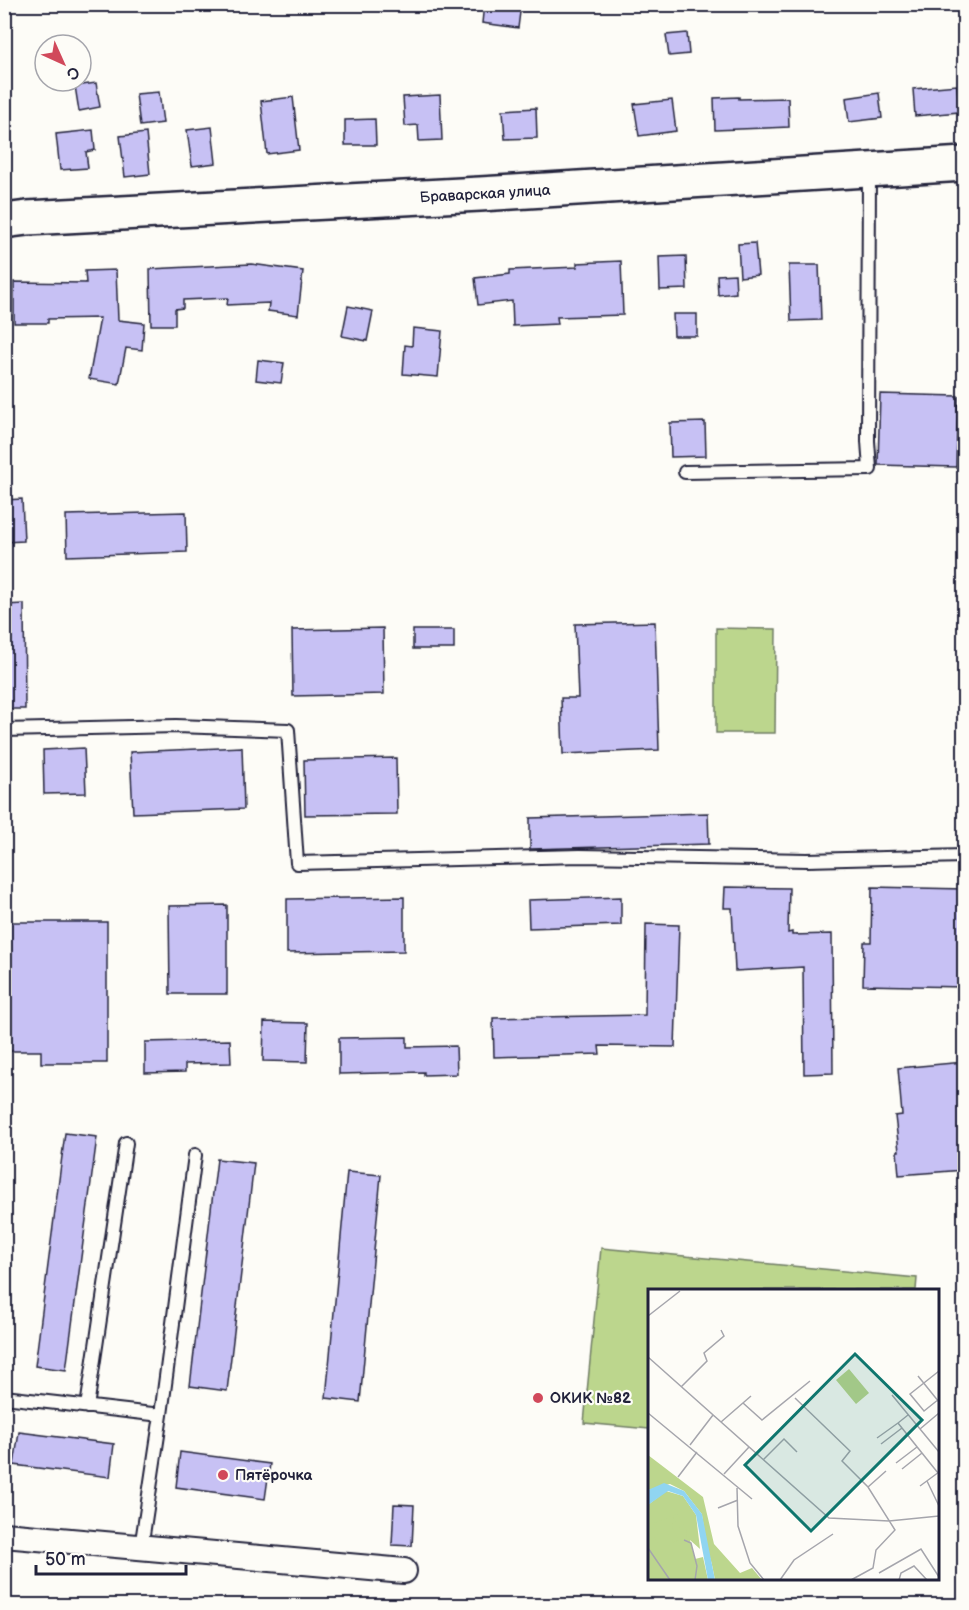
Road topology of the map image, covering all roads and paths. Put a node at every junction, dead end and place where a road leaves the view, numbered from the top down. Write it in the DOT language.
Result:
graph roads {
  1 [pos="964,164"];
  2 [pos="868,170"];
  3 [pos="4,221"];
  4 [pos="685,472"];
  5 [pos="4,730"];
  6 [pos="964,856"];
  7 [pos="126,1143"];
  8 [pos="195,1155"];
  9 [pos="4,1397"];
  10 [pos="87,1407"];
  11 [pos="160,1415"];
  12 [pos="4,1535"];
  13 [pos="141,1548"];
  14 [pos="404,1571"];
  1 -- 2 [label="main road, Браварская улица"];
  2 -- 3 [label="main road, Браварская улица"];
  2 -- 4 [label="lane"];
  5 -- 6 [label="lane"];
  7 -- 10 [label="lane"];
  8 -- 11 [label="lane"];
  9 -- 10 [label="lane"];
  10 -- 11 [label="lane"];
  11 -- 13 [label="lane"];
  12 -- 13 [label="street"];
  13 -- 14 [label="street"];
}
